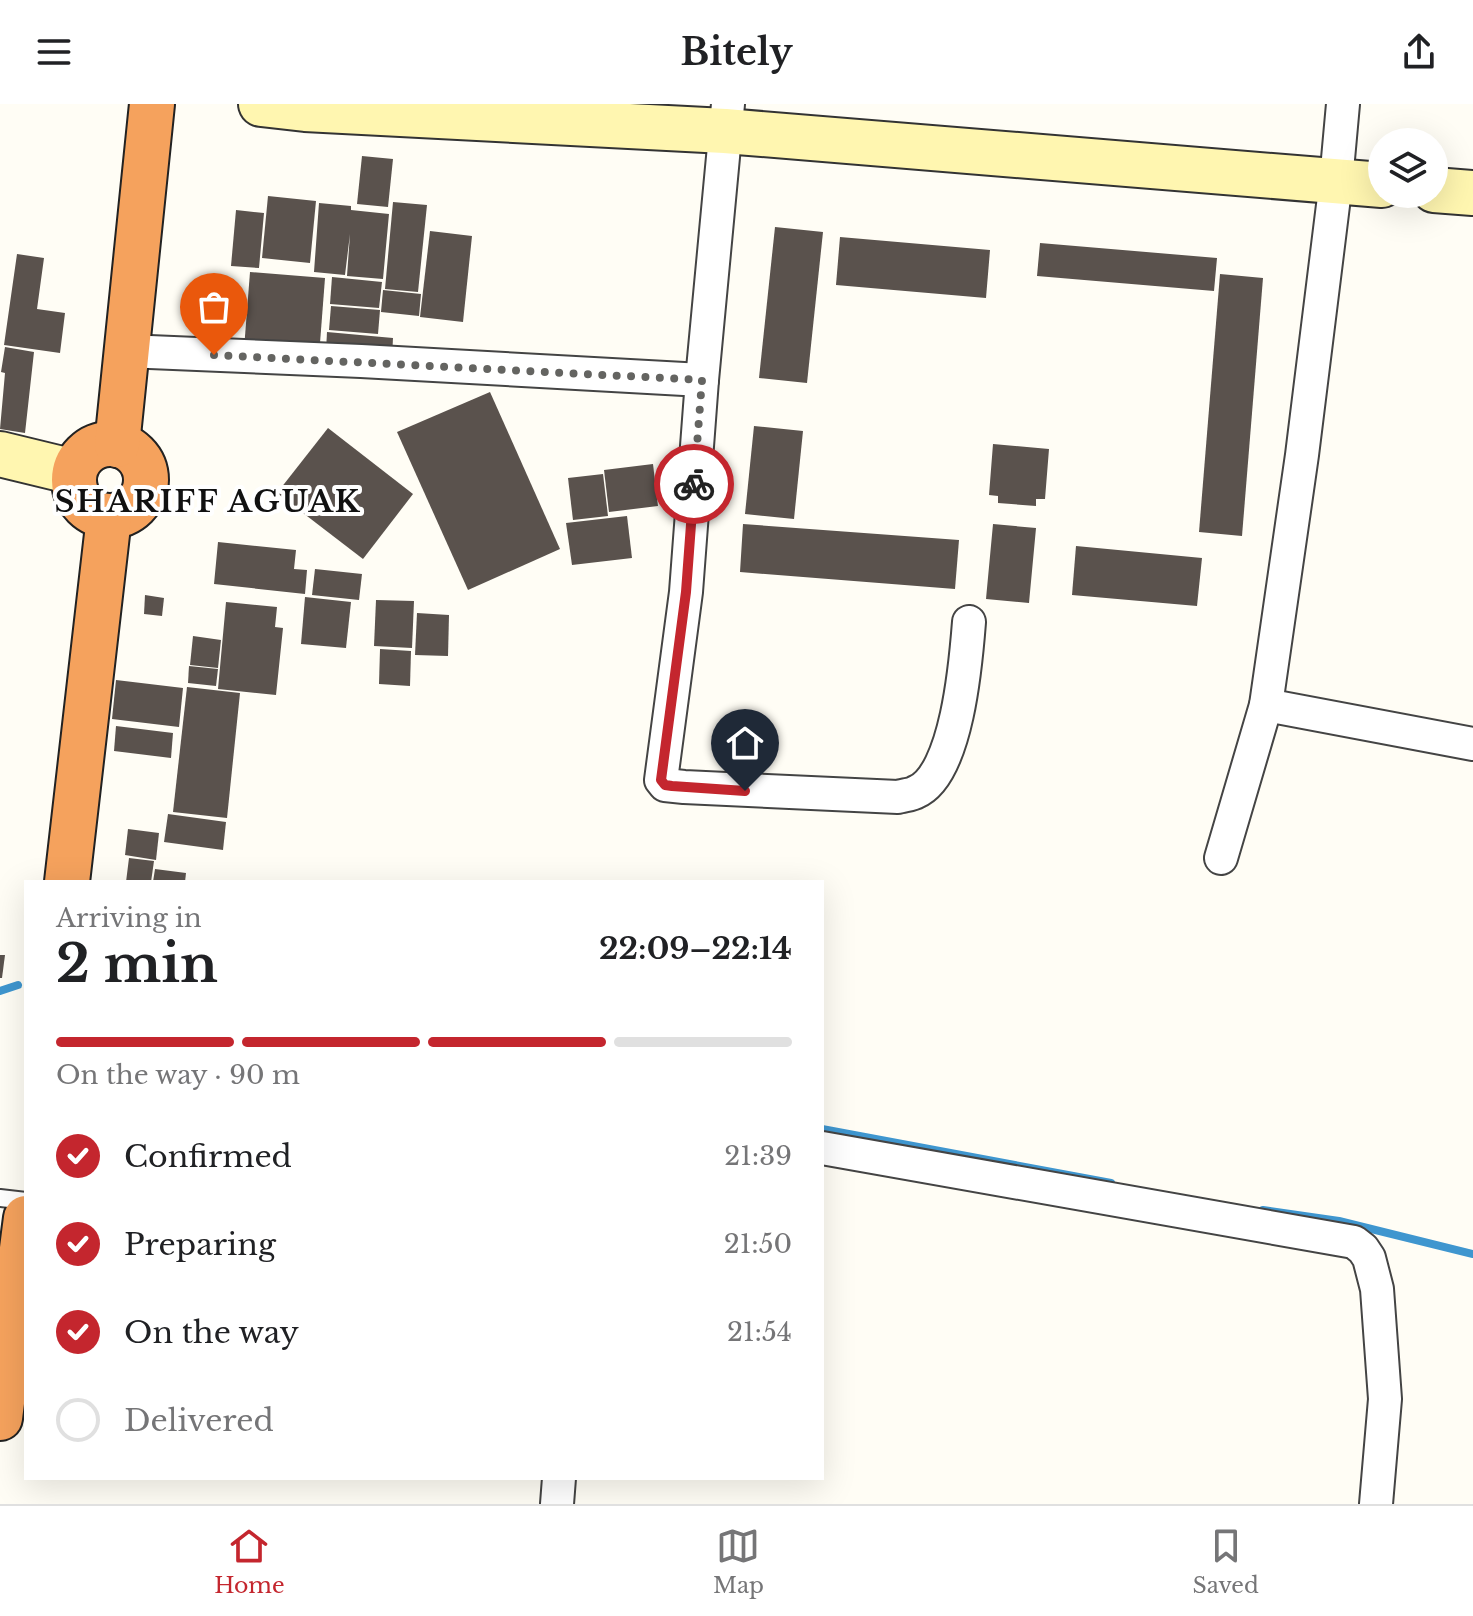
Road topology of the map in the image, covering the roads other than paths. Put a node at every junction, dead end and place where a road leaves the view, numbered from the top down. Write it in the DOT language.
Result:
graph roads {
  1 [pos="152,104"];
  2 [pos="261,104"];
  3 [pos="1343,104"];
  4 [pos="726,118"];
  5 [pos="1336,181"];
  6 [pos="1368,184"];
  7 [pos="1448,191"];
  8 [pos="1473,193"];
  9 [pos="126,351"];
  10 [pos="702,380"];
  11 [pos="117,445"];
  12 [pos="0,454"];
  13 [pos="74,472"];
  14 [pos="109,517"];
  15 [pos="969,622"];
  16 [pos="1266,705"];
  17 [pos="1473,744"];
  18 [pos="1221,858"];
  19 [pos="67,880"];
  20 [pos="824,1148"];
  21 [pos="0,1198"];
  22 [pos="24,1201"];
  23 [pos="24,1233"];
  24 [pos="0,1418"];
  25 [pos="559,1480"];
  26 [pos="557,1504"];
  27 [pos="1376,1504"];
  1 -- 9 [label="highway"];
  2 -- 4 [label="street"];
  3 -- 5 [label="street"];
  4 -- 5 [label="street"];
  4 -- 10 [label="street"];
  5 -- 6 [label="street"];
  5 -- 16 [label="street"];
  7 -- 8 [label="street"];
  9 -- 10 [label="street"];
  9 -- 11 [label="highway"];
  10 -- 15 [label="street"];
  11 -- 13 [label="highway"];
  11 -- 14 [label="highway"];
  12 -- 13 [label="street"];
  13 -- 14 [label="highway"];
  14 -- 19 [label="highway"];
  16 -- 17 [label="street"];
  16 -- 18 [label="street"];
  20 -- 27 [label="street"];
  21 -- 22 [label="lane"];
  23 -- 24 [label="highway"];
  25 -- 26 [label="street"];
}
